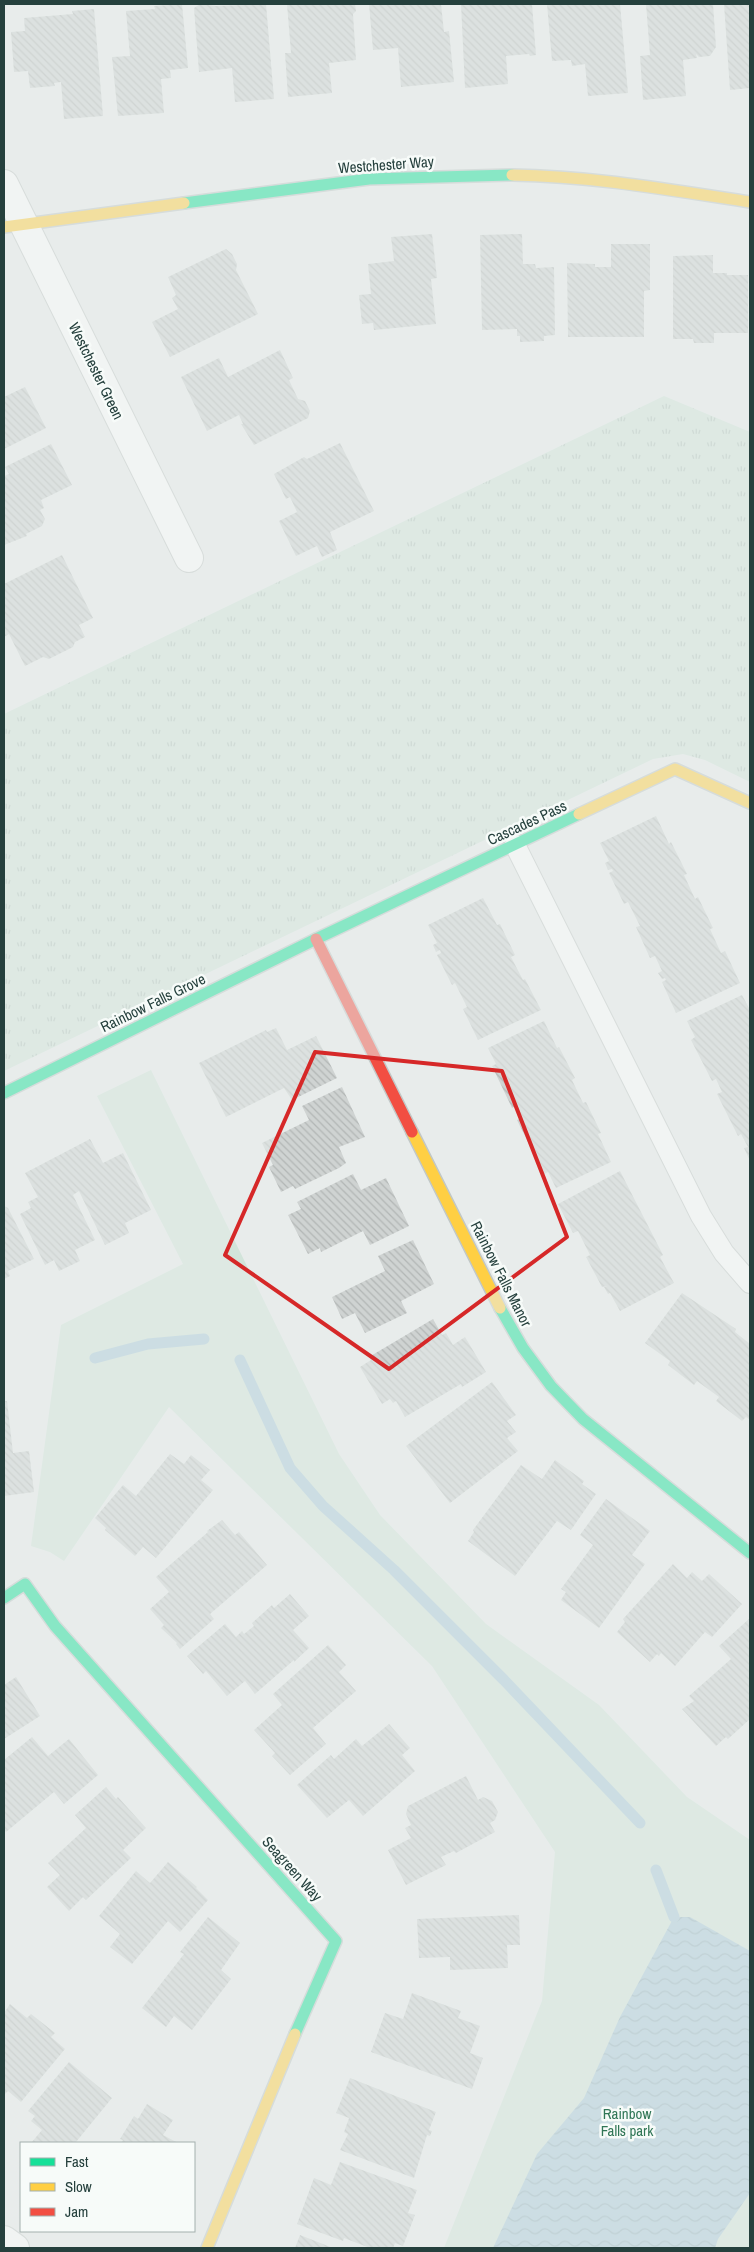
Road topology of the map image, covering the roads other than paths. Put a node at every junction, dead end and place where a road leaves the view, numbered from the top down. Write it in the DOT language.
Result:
graph roads {
  1 [pos="4,184"];
  2 [pos="750,202"];
  3 [pos="14,225"];
  4 [pos="189,558"];
  5 [pos="750,804"];
  6 [pos="515,845"];
  7 [pos="316,939"];
  8 [pos="4,1093"];
  9 [pos="750,1283"];
  10 [pos="750,1553"];
  11 [pos="4,1598"];
  12 [pos="4,2240"];
  13 [pos="15,2248"];
  14 [pos="207,2248"];
  1 -- 3 [label="street, Westchester Green"];
  2 -- 3 [label="street, Westchester Way"];
  3 -- 4 [label="street, Westchester Green"];
  5 -- 6 [label="street, Cascades Pass"];
  6 -- 7 [label="street, Cascades Pass"];
  6 -- 9 [label="lane"];
  7 -- 8 [label="street, Rainbow Falls Grove"];
  7 -- 10 [label="street, Rainbow Falls Manor"];
  11 -- 14 [label="street, Seagreen Way"];
  12 -- 13 [label="street"];
}
